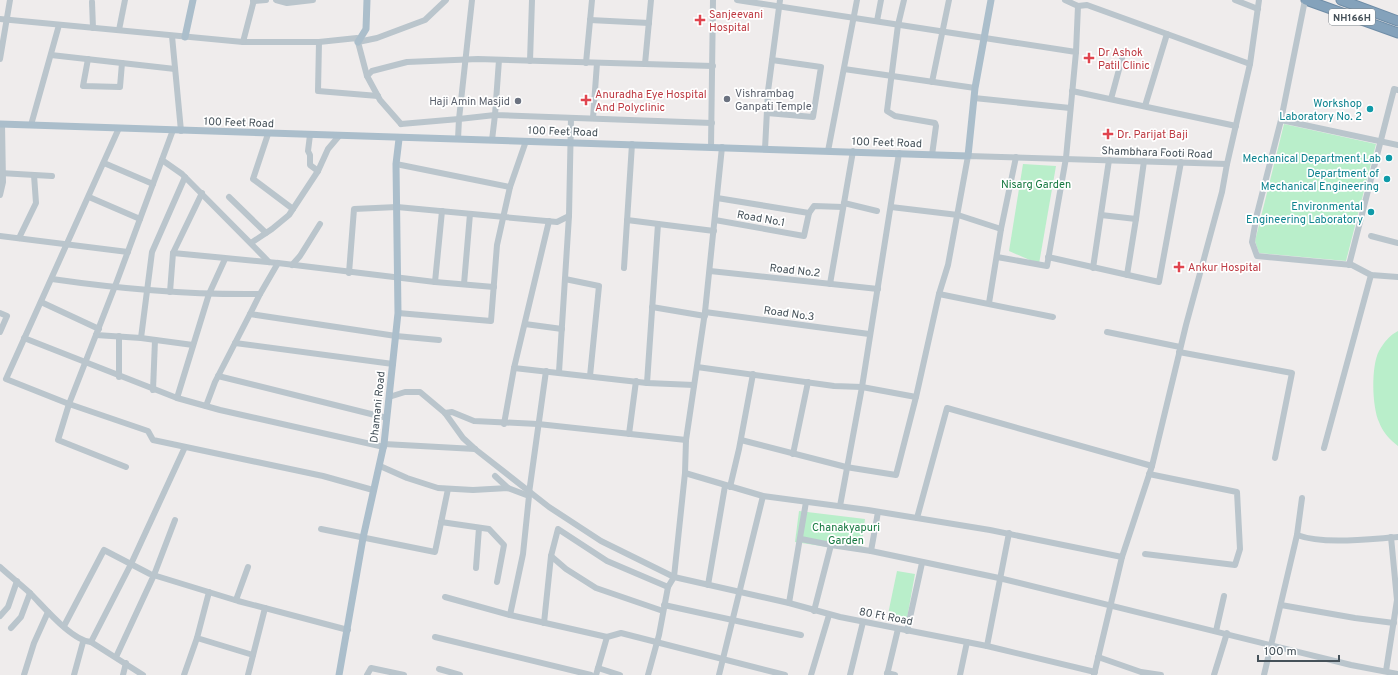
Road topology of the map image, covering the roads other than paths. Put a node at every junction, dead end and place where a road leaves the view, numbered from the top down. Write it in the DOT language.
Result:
graph roads {
  1 [pos="10,0"];
  2 [pos="125,0"];
  3 [pos="193,0"];
  4 [pos="253,0"];
  5 [pos="266,0"];
  6 [pos="276,0"];
  7 [pos="313,0"];
  8 [pos="366,0"];
  9 [pos="446,0"];
  10 [pos="472,0"];
  11 [pos="532,0"];
  12 [pos="592,0"];
  13 [pos="651,0"];
  14 [pos="713,0"];
  15 [pos="737,0"];
  16 [pos="857,0"];
  17 [pos="881,0"];
  18 [pos="904,0"];
  19 [pos="949,0"];
  20 [pos="991,0"];
  21 [pos="1060,0"];
  22 [pos="1065,0"];
  23 [pos="1234,0"];
  24 [pos="1259,0"];
  25 [pos="1306,0"];
  26 [pos="1341,0"];
  27 [pos="92,2"];
  28 [pos="780,3"];
  29 [pos="1362,4"];
  30 [pos="1078,6"];
  31 [pos="1258,9"];
  32 [pos="853,18"];
  33 [pos="3,19"];
  34 [pos="590,20"];
  35 [pos="877,21"];
  36 [pos="1398,21"];
  37 [pos="649,23"];
  38 [pos="59,25"];
  39 [pos="898,25"];
  40 [pos="93,28"];
  41 [pos="118,30"];
  42 [pos="943,31"];
  43 [pos="1398,33"];
  44 [pos="1167,34"];
  45 [pos="172,36"];
  46 [pos="184,37"];
  47 [pos="984,38"];
  48 [pos="243,42"];
  49 [pos="319,42"];
  50 [pos="358,42"];
  51 [pos="1124,51"];
  52 [pos="1076,52"];
  53 [pos="51,55"];
  54 [pos="0,59"];
  55 [pos="88,59"];
  56 [pos="466,60"];
  57 [pos="499,60"];
  58 [pos="772,60"];
  59 [pos="530,61"];
  60 [pos="586,62"];
  61 [pos="122,63"];
  62 [pos="596,63"];
  63 [pos="645,64"];
  64 [pos="1250,64"];
  65 [pos="713,66"];
  66 [pos="175,69"];
  67 [pos="844,69"];
  68 [pos="367,76"];
  69 [pos="892,76"];
  70 [pos="932,82"];
  71 [pos="975,88"];
  72 [pos="1396,89"];
  73 [pos="1072,91"];
  74 [pos="378,96"];
  75 [pos="974,98"];
  76 [pos="1111,99"];
  77 [pos="1145,106"];
  78 [pos="1070,108"];
  79 [pos="767,113"];
  80 [pos="496,115"];
  81 [pos="571,118"];
  82 [pos="593,118"];
  83 [pos="459,119"];
  84 [pos="1282,120"];
  85 [pos="712,123"];
  86 [pos="1,124"];
  87 [pos="401,124"];
  88 [pos="31,125"];
  89 [pos="1236,126"];
  90 [pos="119,128"];
  91 [pos="173,130"];
  92 [pos="181,131"];
  93 [pos="268,134"];
  94 [pos="310,135"];
  95 [pos="339,136"];
  96 [pos="399,138"];
  97 [pos="458,138"];
  98 [pos="492,140"];
  99 [pos="526,141"];
  100 [pos="1379,141"];
  101 [pos="570,142"];
  102 [pos="632,144"];
  103 [pos="1398,145"];
  104 [pos="711,147"];
  105 [pos="722,147"];
  106 [pos="764,149"];
  107 [pos="828,151"];
  108 [pos="853,152"];
  109 [pos="899,153"];
  110 [pos="932,155"];
  111 [pos="968,156"];
  112 [pos="1016,157"];
  113 [pos="1066,158"];
  114 [pos="162,160"];
  115 [pos="1109,160"];
  116 [pos="1144,161"];
  117 [pos="1181,162"];
  118 [pos="104,164"];
  119 [pos="396,164"];
  120 [pos="1227,164"];
  121 [pos="318,171"];
  122 [pos="1,173"];
  123 [pos="34,175"];
  124 [pos="52,176"];
  125 [pos="185,177"];
  126 [pos="153,184"];
  127 [pos="510,187"];
  128 [pos="202,193"];
  129 [pos="0,195"];
  130 [pos="89,197"];
  131 [pos="229,197"];
  132 [pos="717,198"];
  133 [pos="844,205"];
  134 [pos="397,207"];
  135 [pos="891,208"];
  136 [pos="293,209"];
  137 [pos="442,211"];
  138 [pos="877,211"];
  139 [pos="809,213"];
  140 [pos="470,214"];
  141 [pos="958,215"];
  142 [pos="1101,215"];
  143 [pos="569,216"];
  144 [pos="503,217"];
  145 [pos="140,219"];
  146 [pos="1136,219"];
  147 [pos="627,220"];
  148 [pos="715,220"];
  149 [pos="549,221"];
  150 [pos="320,224"];
  151 [pos="658,224"];
  152 [pos="1001,228"];
  153 [pos="714,231"];
  154 [pos="266,233"];
  155 [pos="0,236"];
  156 [pos="1371,236"];
  157 [pos="19,238"];
  158 [pos="251,243"];
  159 [pos="1398,243"];
  160 [pos="68,244"];
  161 [pos="128,252"];
  162 [pos="173,253"];
  163 [pos="997,257"];
  164 [pos="1048,257"];
  165 [pos="225,259"];
  166 [pos="269,262"];
  167 [pos="278,263"];
  168 [pos="292,265"];
  169 [pos="1349,265"];
  170 [pos="624,268"];
  171 [pos="1093,268"];
  172 [pos="710,271"];
  173 [pos="349,273"];
  174 [pos="1127,275"];
  175 [pos="1371,275"];
  176 [pos="398,277"];
  177 [pos="1398,277"];
  178 [pos="52,279"];
  179 [pos="565,279"];
  180 [pos="435,282"];
  181 [pos="464,284"];
  182 [pos="830,284"];
  183 [pos="494,287"];
  184 [pos="115,288"];
  185 [pos="878,289"];
  186 [pos="146,290"];
  187 [pos="170,292"];
  188 [pos="210,294"];
  189 [pos="260,294"];
  190 [pos="939,294"];
  191 [pos="41,302"];
  192 [pos="989,303"];
  193 [pos="652,307"];
  194 [pos="0,313"];
  195 [pos="398,313"];
  196 [pos="250,314"];
  197 [pos="705,314"];
  198 [pos="1053,317"];
  199 [pos="525,324"];
  200 [pos="562,329"];
  201 [pos="0,332"];
  202 [pos="97,332"];
  203 [pos="1107,332"];
  204 [pos="869,334"];
  205 [pos="120,336"];
  206 [pos="396,336"];
  207 [pos="24,338"];
  208 [pos="141,338"];
  209 [pos="155,340"];
  210 [pos="439,340"];
  211 [pos="235,343"];
  212 [pos="193,345"];
  213 [pos="1180,349"];
  214 [pos="85,363"];
  215 [pos="393,364"];
  216 [pos="697,367"];
  217 [pos="514,368"];
  218 [pos="546,371"];
  219 [pos="559,372"];
  220 [pos="753,374"];
  221 [pos="218,376"];
  222 [pos="590,376"];
  223 [pos="120,377"];
  224 [pos="636,381"];
  225 [pos="808,382"];
  226 [pos="647,383"];
  227 [pos="694,385"];
  228 [pos="862,387"];
  229 [pos="153,390"];
  230 [pos="389,397"];
  231 [pos="916,397"];
  232 [pos="177,398"];
  233 [pos="68,404"];
  234 [pos="206,406"];
  235 [pos="445,413"];
  236 [pos="387,418"];
  237 [pos="504,424"];
  238 [pos="538,424"];
  239 [pos="629,434"];
  240 [pos="686,440"];
  241 [pos="741,440"];
  242 [pos="384,445"];
  243 [pos="185,446"];
  244 [pos="1324,448"];
  245 [pos="475,449"];
  246 [pos="793,454"];
  247 [pos="1275,458"];
  248 [pos="380,466"];
  249 [pos="1152,466"];
  250 [pos="126,467"];
  251 [pos="846,467"];
  252 [pos="685,473"];
  253 [pos="1150,474"];
  254 [pos="496,476"];
  255 [pos="727,486"];
  256 [pos="508,488"];
  257 [pos="448,489"];
  258 [pos="373,490"];
  259 [pos="529,493"];
  260 [pos="763,496"];
  261 [pos="1302,498"];
  262 [pos="806,502"];
  263 [pos="840,506"];
  264 [pos="878,512"];
  265 [pos="917,518"];
  266 [pos="174,520"];
  267 [pos="441,522"];
  268 [pos="479,528"];
  269 [pos="321,529"];
  270 [pos="1009,533"];
  271 [pos="1297,535"];
  272 [pos="1391,537"];
  273 [pos="1398,537"];
  274 [pos="363,538"];
  275 [pos="800,539"];
  276 [pos="831,544"];
  277 [pos="871,551"];
  278 [pos="1145,554"];
  279 [pos="551,556"];
  280 [pos="1122,557"];
  281 [pos="922,563"];
  282 [pos="131,564"];
  283 [pos="0,567"];
  284 [pos="248,567"];
  285 [pos="476,568"];
  286 [pos="154,575"];
  287 [pos="674,577"];
  288 [pos="1000,578"];
  289 [pos="16,582"];
  290 [pos="497,582"];
  291 [pos="708,585"];
  292 [pos="668,587"];
  293 [pos="209,592"];
  294 [pos="1397,592"];
  295 [pos="30,593"];
  296 [pos="740,593"];
  297 [pos="1224,596"];
  298 [pos="445,597"];
  299 [pos="236,600"];
  300 [pos="789,603"];
  301 [pos="1111,605"];
  302 [pos="1281,605"];
  303 [pos="265,608"];
  304 [pos="664,608"];
  305 [pos="814,611"];
  306 [pos="48,612"];
  307 [pos="510,615"];
  308 [pos="829,615"];
  309 [pos="0,616"];
  310 [pos="732,622"];
  311 [pos="863,622"];
  312 [pos="544,623"];
  313 [pos="1394,623"];
  314 [pos="64,626"];
  315 [pos="11,628"];
  316 [pos="898,629"];
  317 [pos="348,630"];
  318 [pos="907,631"];
  319 [pos="1216,631"];
  320 [pos="1227,633"];
  321 [pos="801,635"];
  322 [pos="434,637"];
  323 [pos="607,637"];
  324 [pos="197,638"];
  325 [pos="83,642"];
  326 [pos="91,642"];
  327 [pos="657,642"];
  328 [pos="967,642"];
  329 [pos="1271,645"];
  330 [pos="987,646"];
  331 [pos="253,655"];
  332 [pos="116,657"];
  333 [pos="1098,657"];
  334 [pos="723,659"];
  335 [pos="126,664"];
  336 [pos="598,668"];
  337 [pos="439,670"];
  338 [pos="1386,671"];
  339 [pos="1094,673"];
  340 [pos="887,674"];
  341 [pos="1148,674"];
  342 [pos="1398,674"];
  343 [pos="24,675"];
  344 [pos="74,675"];
  345 [pos="123,675"];
  346 [pos="143,675"];
  347 [pos="184,675"];
  348 [pos="248,675"];
  349 [pos="339,675"];
  350 [pos="367,675"];
  351 [pos="404,675"];
  352 [pos="460,675"];
  353 [pos="591,675"];
  354 [pos="596,675"];
  355 [pos="620,675"];
  356 [pos="648,675"];
  357 [pos="719,675"];
  358 [pos="785,675"];
  359 [pos="811,675"];
  360 [pos="850,675"];
  361 [pos="895,675"];
  362 [pos="960,675"];
  363 [pos="1161,675"];
  364 [pos="1214,675"];
  365 [pos="1264,675"];
  1 -- 33 [label="street"];
  2 -- 41 [label="street"];
  3 -- 46 [label="main road"];
  4 -- 5 [label="street"];
  4 -- 48 [label="street"];
  6 -- 7 [label="street"];
  8 -- 50 [label="main road"];
  9 -- 50 [label="street"];
  10 -- 56 [label="street"];
  11 -- 59 [label="street"];
  12 -- 34 [label="street"];
  13 -- 37 [label="street"];
  14 -- 65 [label="street"];
  15 -- 28 [label="street"];
  16 -- 32 [label="street"];
  17 -- 35 [label="street"];
  18 -- 39 [label="street"];
  19 -- 42 [label="street"];
  20 -- 47 [label="main road"];
  21 -- 22 [label="street"];
  22 -- 30 [label="street"];
  23 -- 31 [label="street"];
  24 -- 31 [label="street, Shambhara Footi Road"];
  25 -- 43 [label="highway, NH166H"];
  25 -- 84 [label="street"];
  26 -- 29 [label="highway"];
  27 -- 40 [label="street"];
  28 -- 32 [label="street"];
  28 -- 58 [label="street"];
  29 -- 36 [label="highway"];
  30 -- 44 [label="street"];
  30 -- 52 [label="street"];
  31 -- 64 [label="street, Shambhara Footi Road"];
  32 -- 35 [label="street"];
  32 -- 67 [label="street"];
  33 -- 38 [label="street"];
  33 -- 54 [label="street"];
  34 -- 37 [label="street"];
  34 -- 60 [label="street"];
  35 -- 39 [label="street"];
  37 -- 63 [label="street"];
  38 -- 40 [label="street"];
  38 -- 53 [label="street"];
  39 -- 42 [label="street"];
  39 -- 69 [label="street"];
  40 -- 41 [label="street"];
  41 -- 45 [label="street"];
  42 -- 47 [label="street"];
  42 -- 70 [label="street"];
  44 -- 64 [label="street"];
  44 -- 77 [label="street"];
  45 -- 46 [label="street"];
  45 -- 66 [label="street"];
  46 -- 48 [label="street"];
  47 -- 52 [label="street"];
  47 -- 71 [label="main road"];
  48 -- 49 [label="street"];
  49 -- 50 [label="street"];
  49 -- 74 [label="street"];
  50 -- 68 [label="street"];
  51 -- 76 [label="street"];
  52 -- 73 [label="street"];
  53 -- 55 [label="street"];
  53 -- 88 [label="street"];
  55 -- 61 [label="street"];
  55 -- 61 [label="street"];
  56 -- 57 [label="street"];
  56 -- 68 [label="street"];
  56 -- 83 [label="street"];
  57 -- 59 [label="street"];
  57 -- 80 [label="street"];
  58 -- 79 [label="street"];
  58 -- 79 [label="street"];
  59 -- 60 [label="street"];
  60 -- 62 [label="street"];
  61 -- 66 [label="street"];
  62 -- 63 [label="street"];
  62 -- 82 [label="street"];
  63 -- 65 [label="street"];
  64 -- 89 [label="street, Shambhara Footi Road"];
  65 -- 85 [label="street"];
  66 -- 92 [label="street"];
  67 -- 69 [label="street"];
  67 -- 107 [label="street"];
  68 -- 74 [label="street"];
  69 -- 70 [label="street"];
  69 -- 110 [label="street"];
  70 -- 71 [label="street"];
  71 -- 75 [label="main road"];
  72 -- 100 [label="street"];
  73 -- 76 [label="street"];
  73 -- 78 [label="street"];
  74 -- 87 [label="street"];
  75 -- 78 [label="street"];
  75 -- 111 [label="main road"];
  76 -- 77 [label="street"];
  77 -- 89 [label="street"];
  78 -- 113 [label="street"];
  79 -- 106 [label="street"];
  80 -- 81 [label="street"];
  80 -- 83 [label="street"];
  80 -- 98 [label="street"];
  81 -- 82 [label="street"];
  81 -- 101 [label="street"];
  82 -- 85 [label="street"];
  83 -- 87 [label="street"];
  83 -- 97 [label="street"];
  84 -- 100 [label="street"];
  84 -- 169 [label="street"];
  85 -- 104 [label="street"];
  86 -- 88 [label="main road, 100 Feet Road"];
  86 -- 122 [label="street"];
  87 -- 96 [label="street"];
  88 -- 90 [label="main road, 100 Feet Road"];
  89 -- 120 [label="street, Shambhara Footi Road"];
  90 -- 91 [label="main road, 100 Feet Road"];
  90 -- 118 [label="street"];
  91 -- 92 [label="main road, 100 Feet Road"];
  91 -- 114 [label="street"];
  92 -- 93 [label="main road, 100 Feet Road"];
  93 -- 94 [label="main road, 100 Feet Road"];
  93 -- 136 [label="street"];
  94 -- 95 [label="main road, 100 Feet Road"];
  94 -- 121 [label="street"];
  95 -- 96 [label="main road, 100 Feet Road"];
  95 -- 121 [label="street"];
  96 -- 97 [label="main road, 100 Feet Road"];
  96 -- 119 [label="main road, Dhamani Road"];
  97 -- 98 [label="main road, 100 Feet Road"];
  98 -- 99 [label="main road, 100 Feet Road"];
  99 -- 101 [label="main road, 100 Feet Road"];
  99 -- 127 [label="street"];
  100 -- 103 [label="street"];
  100 -- 169 [label="street"];
  101 -- 102 [label="main road, 100 Feet Road"];
  101 -- 143 [label="street"];
  102 -- 104 [label="main road, 100 Feet Road"];
  102 -- 147 [label="street"];
  104 -- 105 [label="main road, 100 Feet Road"];
  105 -- 106 [label="main road, 100 Feet Road"];
  105 -- 132 [label="street"];
  106 -- 107 [label="main road, 100 Feet Road"];
  107 -- 108 [label="main road, 100 Feet Road"];
  108 -- 109 [label="main road, 100 Feet Road"];
  108 -- 133 [label="street"];
  109 -- 110 [label="main road, 100 Feet Road"];
  109 -- 135 [label="street"];
  110 -- 111 [label="main road, 100 Feet Road"];
  111 -- 112 [label="street, Shambhara Footi Road"];
  111 -- 141 [label="street"];
  112 -- 113 [label="street, Shambhara Footi Road"];
  112 -- 152 [label="street"];
  113 -- 115 [label="street, Shambhara Footi Road"];
  113 -- 164 [label="street"];
  114 -- 125 [label="street"];
  114 -- 126 [label="street"];
  115 -- 116 [label="street, Shambhara Footi Road"];
  115 -- 142 [label="street"];
  116 -- 117 [label="street, Shambhara Footi Road"];
  116 -- 146 [label="street"];
  117 -- 120 [label="street, Shambhara Footi Road"];
  117 -- 174 [label="street"];
  118 -- 126 [label="street"];
  118 -- 130 [label="street"];
  119 -- 127 [label="street"];
  119 -- 134 [label="main road, Dhamani Road"];
  120 -- 213 [label="street"];
  121 -- 136 [label="street"];
  122 -- 123 [label="street"];
  122 -- 129 [label="street"];
  123 -- 124 [label="street"];
  123 -- 157 [label="street"];
  125 -- 128 [label="street"];
  125 -- 186 [label="street"];
  126 -- 145 [label="street"];
  127 -- 144 [label="street"];
  128 -- 158 [label="street"];
  128 -- 162 [label="street"];
  130 -- 145 [label="street"];
  130 -- 160 [label="street"];
  131 -- 154 [label="street"];
  132 -- 139 [label="street"];
  132 -- 148 [label="street"];
  133 -- 138 [label="street"];
  133 -- 139 [label="street"];
  133 -- 182 [label="street"];
  134 -- 137 [label="street"];
  134 -- 173 [label="street"];
  134 -- 176 [label="main road, Dhamani Road"];
  135 -- 141 [label="street"];
  135 -- 185 [label="street"];
  136 -- 154 [label="street"];
  137 -- 140 [label="street"];
  137 -- 180 [label="street"];
  139 -- 148 [label="street, Road No.1"];
  140 -- 144 [label="street"];
  140 -- 181 [label="street"];
  141 -- 152 [label="street"];
  141 -- 190 [label="street"];
  142 -- 146 [label="street"];
  142 -- 171 [label="street"];
  143 -- 149 [label="street"];
  143 -- 179 [label="street"];
  144 -- 149 [label="street"];
  144 -- 183 [label="street"];
  145 -- 161 [label="street"];
  146 -- 174 [label="street"];
  147 -- 151 [label="street"];
  147 -- 170 [label="street"];
  148 -- 153 [label="street"];
  149 -- 199 [label="street"];
  150 -- 168 [label="street"];
  151 -- 153 [label="street"];
  151 -- 193 [label="street"];
  152 -- 163 [label="street"];
  153 -- 172 [label="street"];
  154 -- 158 [label="street"];
  155 -- 157 [label="street"];
  156 -- 159 [label="street"];
  157 -- 160 [label="street"];
  158 -- 166 [label="street"];
  160 -- 161 [label="street"];
  160 -- 178 [label="street"];
  161 -- 184 [label="street"];
  162 -- 165 [label="street"];
  162 -- 187 [label="street"];
  163 -- 164 [label="street"];
  163 -- 192 [label="street"];
  164 -- 171 [label="street"];
  165 -- 166 [label="street"];
  165 -- 188 [label="street"];
  166 -- 167 [label="street"];
  167 -- 168 [label="street"];
  167 -- 189 [label="street"];
  168 -- 173 [label="street"];
  169 -- 175 [label="street"];
  171 -- 174 [label="street"];
  172 -- 182 [label="street, Road No.2"];
  172 -- 197 [label="street"];
  173 -- 176 [label="street"];
  175 -- 177 [label="street"];
  175 -- 244 [label="street"];
  176 -- 180 [label="street"];
  176 -- 195 [label="main road, Dhamani Road"];
  178 -- 184 [label="street"];
  178 -- 191 [label="street"];
  179 -- 200 [label="street"];
  179 -- 222 [label="street"];
  180 -- 181 [label="street"];
  181 -- 183 [label="street"];
  182 -- 185 [label="street, Road No.2"];
  183 -- 195 [label="street"];
  184 -- 186 [label="street"];
  184 -- 202 [label="street"];
  185 -- 204 [label="street"];
  186 -- 187 [label="street"];
  186 -- 208 [label="street"];
  187 -- 188 [label="street"];
  188 -- 189 [label="street"];
  188 -- 212 [label="street"];
  189 -- 196 [label="street"];
  190 -- 192 [label="street"];
  190 -- 231 [label="street"];
  191 -- 202 [label="street"];
  191 -- 207 [label="street"];
  192 -- 198 [label="street"];
  193 -- 197 [label="street, Road No.3"];
  193 -- 226 [label="street"];
  194 -- 201 [label="street"];
  195 -- 206 [label="main road, Dhamani Road"];
  196 -- 206 [label="street"];
  196 -- 211 [label="street"];
  197 -- 204 [label="street, Road No.3"];
  197 -- 216 [label="street"];
  199 -- 200 [label="street"];
  199 -- 217 [label="street"];
  200 -- 219 [label="street"];
  202 -- 205 [label="street"];
  202 -- 214 [label="street"];
  203 -- 213 [label="street"];
  204 -- 228 [label="street"];
  205 -- 208 [label="street"];
  205 -- 223 [label="street"];
  206 -- 210 [label="street"];
  206 -- 215 [label="main road, Dhamani Road"];
  207 -- 214 [label="street"];
  207 -- 233 [label="street"];
  208 -- 209 [label="street"];
  209 -- 212 [label="street"];
  209 -- 229 [label="street"];
  211 -- 215 [label="street"];
  211 -- 221 [label="street"];
  212 -- 232 [label="street"];
  213 -- 247 [label="street"];
  213 -- 249 [label="street"];
  214 -- 223 [label="street"];
  214 -- 233 [label="street"];
  215 -- 230 [label="main road, Dhamani Road"];
  216 -- 220 [label="street"];
  216 -- 227 [label="street"];
  217 -- 218 [label="street"];
  217 -- 237 [label="street"];
  218 -- 219 [label="street"];
  218 -- 238 [label="street"];
  219 -- 222 [label="street"];
  220 -- 225 [label="street"];
  220 -- 241 [label="street"];
  221 -- 234 [label="street"];
  221 -- 236 [label="street"];
  222 -- 224 [label="street"];
  223 -- 229 [label="street"];
  224 -- 226 [label="street"];
  224 -- 239 [label="street"];
  225 -- 228 [label="street"];
  225 -- 246 [label="street"];
  226 -- 227 [label="street"];
  227 -- 240 [label="street"];
  228 -- 231 [label="street"];
  228 -- 251 [label="street"];
  229 -- 232 [label="street"];
  230 -- 235 [label="street"];
  230 -- 236 [label="main road, Dhamani Road"];
  231 -- 251 [label="street"];
  232 -- 234 [label="street"];
  233 -- 243 [label="street"];
  233 -- 250 [label="street"];
  234 -- 242 [label="street"];
  235 -- 237 [label="street"];
  235 -- 245 [label="street, 80 Ft Road"];
  236 -- 242 [label="main road, Dhamani Road"];
  237 -- 238 [label="street"];
  238 -- 239 [label="street"];
  238 -- 259 [label="street"];
  239 -- 240 [label="street"];
  240 -- 252 [label="street"];
  241 -- 246 [label="street"];
  241 -- 255 [label="street"];
  242 -- 245 [label="street"];
  242 -- 248 [label="main road, Dhamani Road"];
  243 -- 258 [label="street"];
  243 -- 282 [label="street"];
  245 -- 259 [label="street, 80 Ft Road"];
  246 -- 251 [label="street"];
  248 -- 257 [label="street"];
  248 -- 258 [label="main road, Dhamani Road"];
  249 -- 253 [label="street"];
  249 -- 265 [label="street"];
  251 -- 263 [label="street"];
  252 -- 255 [label="street"];
  252 -- 287 [label="street"];
  253 -- 278 [label="street"];
  253 -- 280 [label="street"];
  254 -- 256 [label="street"];
  255 -- 260 [label="street"];
  255 -- 291 [label="street"];
  256 -- 257 [label="street"];
  256 -- 259 [label="street"];
  257 -- 267 [label="street"];
  258 -- 274 [label="main road, Dhamani Road"];
  259 -- 287 [label="street, 80 Ft Road"];
  259 -- 307 [label="street"];
  260 -- 262 [label="street"];
  260 -- 296 [label="street"];
  261 -- 271 [label="street"];
  262 -- 263 [label="street"];
  262 -- 275 [label="street"];
  263 -- 264 [label="street"];
  264 -- 265 [label="street"];
  264 -- 277 [label="street"];
  265 -- 270 [label="street"];
  266 -- 286 [label="street"];
  267 -- 268 [label="street"];
  267 -- 274 [label="street"];
  268 -- 285 [label="street"];
  268 -- 290 [label="street"];
  269 -- 274 [label="street"];
  270 -- 280 [label="street"];
  270 -- 288 [label="street"];
  271 -- 272 [label="street"];
  271 -- 302 [label="street"];
  272 -- 273 [label="street"];
  272 -- 294 [label="street"];
  274 -- 317 [label="main road, Dhamani Road"];
  275 -- 276 [label="street"];
  275 -- 300 [label="street"];
  276 -- 277 [label="street"];
  276 -- 305 [label="street"];
  277 -- 281 [label="street"];
  279 -- 292 [label="street"];
  279 -- 304 [label="street"];
  279 -- 312 [label="street"];
  280 -- 301 [label="street"];
  281 -- 288 [label="street"];
  281 -- 318 [label="street"];
  282 -- 286 [label="street"];
  282 -- 314 [label="street"];
  282 -- 326 [label="street"];
  283 -- 289 [label="street"];
  284 -- 299 [label="street"];
  286 -- 293 [label="street"];
  286 -- 332 [label="street"];
  287 -- 291 [label="street, 80 Ft Road"];
  287 -- 292 [label="street"];
  288 -- 301 [label="street"];
  288 -- 330 [label="street"];
  289 -- 295 [label="street"];
  289 -- 309 [label="street"];
  291 -- 296 [label="street, 80 Ft Road"];
  292 -- 304 [label="street"];
  293 -- 299 [label="street"];
  293 -- 324 [label="street"];
  294 -- 313 [label="street"];
  295 -- 306 [label="street"];
  295 -- 315 [label="street"];
  296 -- 300 [label="street, 80 Ft Road"];
  296 -- 310 [label="street"];
  297 -- 319 [label="street"];
  298 -- 307 [label="street"];
  299 -- 303 [label="street"];
  300 -- 305 [label="street, 80 Ft Road"];
  301 -- 319 [label="street"];
  301 -- 333 [label="street"];
  302 -- 313 [label="street"];
  302 -- 329 [label="street"];
  303 -- 317 [label="street"];
  303 -- 331 [label="street"];
  304 -- 310 [label="street"];
  304 -- 327 [label="street"];
  305 -- 308 [label="street, 80 Ft Road"];
  306 -- 314 [label="street"];
  306 -- 343 [label="street"];
  307 -- 312 [label="street"];
  308 -- 311 [label="street, 80 Ft Road"];
  308 -- 359 [label="street"];
  310 -- 321 [label="street"];
  310 -- 334 [label="street"];
  311 -- 316 [label="street, 80 Ft Road"];
  311 -- 360 [label="street"];
  312 -- 323 [label="street"];
  313 -- 338 [label="street"];
  314 -- 325 [label="street"];
  316 -- 318 [label="street, 80 Ft Road"];
  316 -- 340 [label="street"];
  317 -- 349 [label="main road, Dhamani Road"];
  318 -- 328 [label="street, 80 Ft Road"];
  319 -- 320 [label="street"];
  320 -- 329 [label="street"];
  320 -- 364 [label="street"];
  322 -- 353 [label="street"];
  323 -- 327 [label="street"];
  323 -- 336 [label="street"];
  324 -- 331 [label="street"];
  324 -- 347 [label="street"];
  325 -- 326 [label="street"];
  325 -- 344 [label="street"];
  326 -- 332 [label="street"];
  327 -- 334 [label="street"];
  327 -- 356 [label="street"];
  328 -- 330 [label="street, 80 Ft Road"];
  328 -- 362 [label="street"];
  329 -- 338 [label="street"];
  329 -- 365 [label="street"];
  330 -- 339 [label="street, 80 Ft Road"];
  331 -- 348 [label="street"];
  332 -- 335 [label="street"];
  333 -- 339 [label="street"];
  333 -- 341 [label="street"];
  334 -- 357 [label="street"];
  334 -- 358 [label="street"];
  335 -- 345 [label="street"];
  335 -- 346 [label="street"];
  336 -- 354 [label="street"];
  336 -- 355 [label="street"];
  337 -- 352 [label="street"];
  338 -- 342 [label="street"];
  340 -- 361 [label="street"];
  341 -- 363 [label="street"];
  350 -- 351 [label="street"];
}
